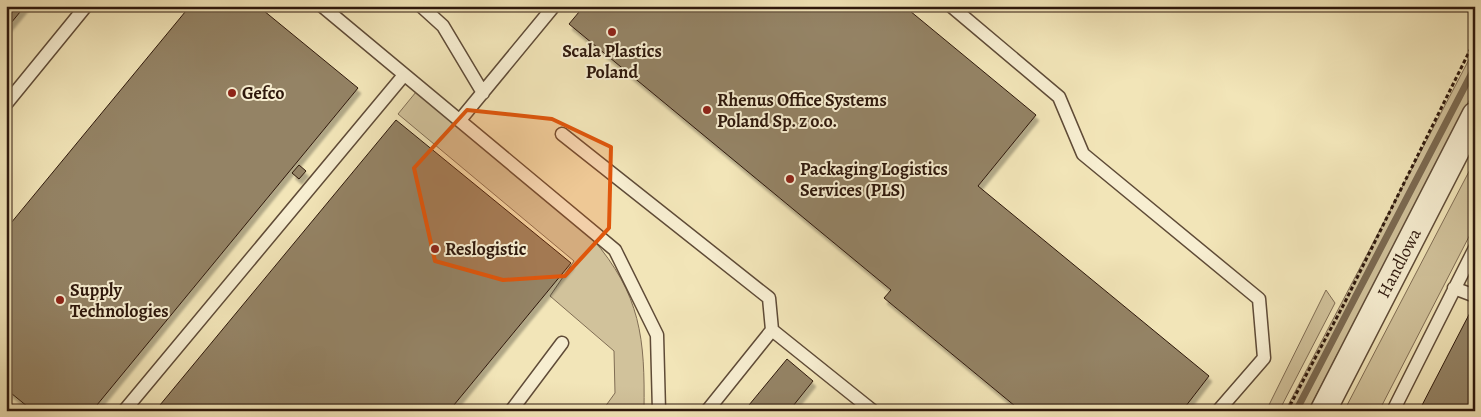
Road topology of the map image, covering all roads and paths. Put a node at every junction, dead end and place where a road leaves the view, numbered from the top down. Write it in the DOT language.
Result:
graph roads {
  1 [pos="86,6"];
  2 [pos="322,6"];
  3 [pos="421,6"];
  4 [pos="554,6"];
  5 [pos="952,6"];
  6 [pos="1475,40"];
  7 [pos="404,75"];
  8 [pos="483,92"];
  9 [pos="6,104"];
  10 [pos="1475,115"];
  11 [pos="460,120"];
  12 [pos="562,134"];
  13 [pos="1475,248"];
  14 [pos="1454,288"];
  15 [pos="1475,296"];
  16 [pos="772,330"];
  17 [pos="562,343"];
  18 [pos="124,411"];
  19 [pos="511,411"];
  20 [pos="659,411"];
  21 [pos="707,411"];
  22 [pos="873,411"];
  23 [pos="1218,411"];
  24 [pos="1287,411"];
  25 [pos="1323,411"];
  26 [pos="1392,411"];
  1 -- 9 [label="lane"];
  2 -- 7 [label="lane"];
  3 -- 8 [label="lane"];
  4 -- 8 [label="lane"];
  5 -- 23 [label="lane"];
  6 -- 24 [label="path"];
  7 -- 11 [label="lane"];
  7 -- 18 [label="lane"];
  8 -- 11 [label="lane"];
  10 -- 25 [label="street, Handlowa"];
  11 -- 20 [label="lane"];
  12 -- 16 [label="lane"];
  13 -- 14 [label="lane"];
  14 -- 15 [label="lane"];
  14 -- 26 [label="lane"];
  16 -- 21 [label="lane"];
  16 -- 22 [label="lane"];
  17 -- 19 [label="lane"];
}
